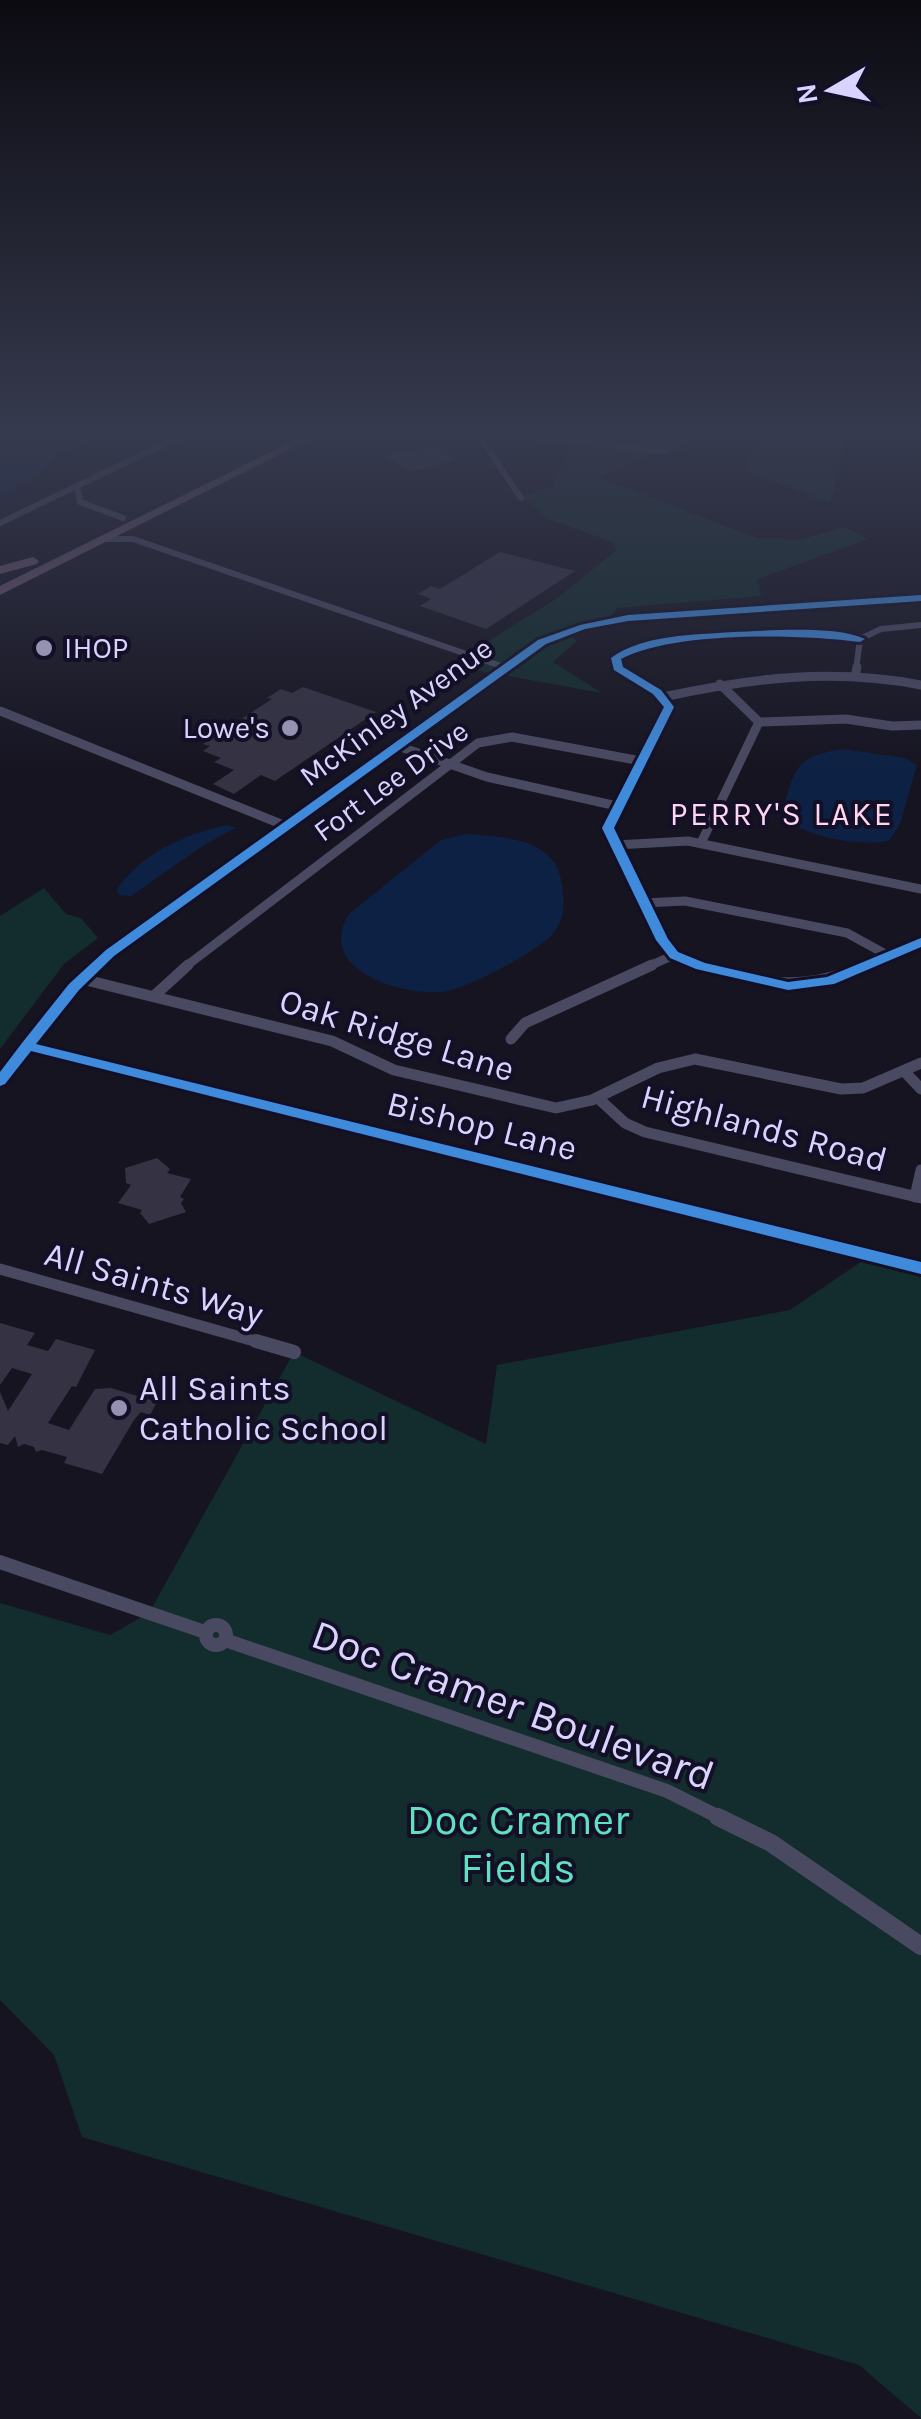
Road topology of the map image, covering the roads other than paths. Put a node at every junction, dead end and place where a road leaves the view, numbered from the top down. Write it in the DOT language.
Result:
graph roads {
  1 [pos="78,546"];
  2 [pos="89,546"];
  3 [pos="176,546"];
  4 [pos="33,562"];
  5 [pos="0,570"];
  6 [pos="0,578"];
  7 [pos="0,591"];
  8 [pos="921,598"];
  9 [pos="921,625"];
  10 [pos="860,638"];
  11 [pos="504,667"];
  12 [pos="856,672"];
  13 [pos="720,684"];
  14 [pos="921,685"];
  15 [pos="663,697"];
  16 [pos="0,710"];
  17 [pos="759,722"];
  18 [pos="921,725"];
  19 [pos="394,745"];
  20 [pos="642,761"];
  21 [pos="449,764"];
  22 [pos="618,806"];
  23 [pos="286,826"];
  24 [pos="701,843"];
  25 [pos="616,845"];
  26 [pos="921,889"];
  27 [pos="644,903"];
  28 [pos="921,942"];
  29 [pos="674,955"];
  30 [pos="889,956"];
  31 [pos="82,978"];
  32 [pos="154,996"];
  33 [pos="510,1038"];
  34 [pos="28,1046"];
  35 [pos="921,1063"];
  36 [pos="904,1071"];
  37 [pos="0,1081"];
  38 [pos="921,1089"];
  39 [pos="599,1099"];
  40 [pos="921,1170"];
  41 [pos="918,1198"];
  42 [pos="921,1268"];
  43 [pos="0,1269"];
  44 [pos="294,1352"];
  45 [pos="0,1562"];
  46 [pos="921,1946"];
  1 -- 4 [label="highway"];
  2 -- 7 [label="highway"];
  3 -- 11 [label="street"];
  4 -- 5 [label="highway"];
  4 -- 6 [label="highway"];
  8 -- 11 [label="street, McKinley Avenue"];
  9 -- 10 [label="street"];
  10 -- 12 [label="street"];
  10 -- 15 [label="street"];
  11 -- 19 [label="street, McKinley Avenue"];
  12 -- 13 [label="street"];
  12 -- 14 [label="street"];
  13 -- 15 [label="street"];
  13 -- 17 [label="street"];
  15 -- 20 [label="street"];
  16 -- 23 [label="street"];
  17 -- 18 [label="street"];
  17 -- 24 [label="street"];
  19 -- 21 [label="street"];
  19 -- 23 [label="street, McKinley Avenue"];
  20 -- 21 [label="street, Fort Lee Drive"];
  20 -- 22 [label="street"];
  21 -- 22 [label="street"];
  21 -- 32 [label="street, Fort Lee Drive"];
  22 -- 25 [label="street"];
  23 -- 31 [label="street, McKinley Avenue"];
  24 -- 25 [label="street"];
  24 -- 26 [label="street"];
  25 -- 27 [label="street"];
  27 -- 29 [label="street"];
  27 -- 30 [label="street"];
  28 -- 30 [label="street"];
  29 -- 30 [label="street"];
  29 -- 33 [label="street"];
  31 -- 32 [label="street, Oak Ridge Lane"];
  31 -- 34 [label="street, McKinley Avenue"];
  32 -- 39 [label="street, Oak Ridge Lane"];
  34 -- 37 [label="street, McKinley Avenue"];
  34 -- 42 [label="street, Bishop Lane"];
  35 -- 36 [label="street, Oak Ridge Lane"];
  36 -- 38 [label="street"];
  36 -- 39 [label="street, Oak Ridge Lane"];
  39 -- 41 [label="street, Highlands Road"];
  40 -- 41 [label="street"];
  43 -- 44 [label="street, All Saints Way"];
  45 -- 46 [label="street, Doc Cramer Boulevard"];
}
